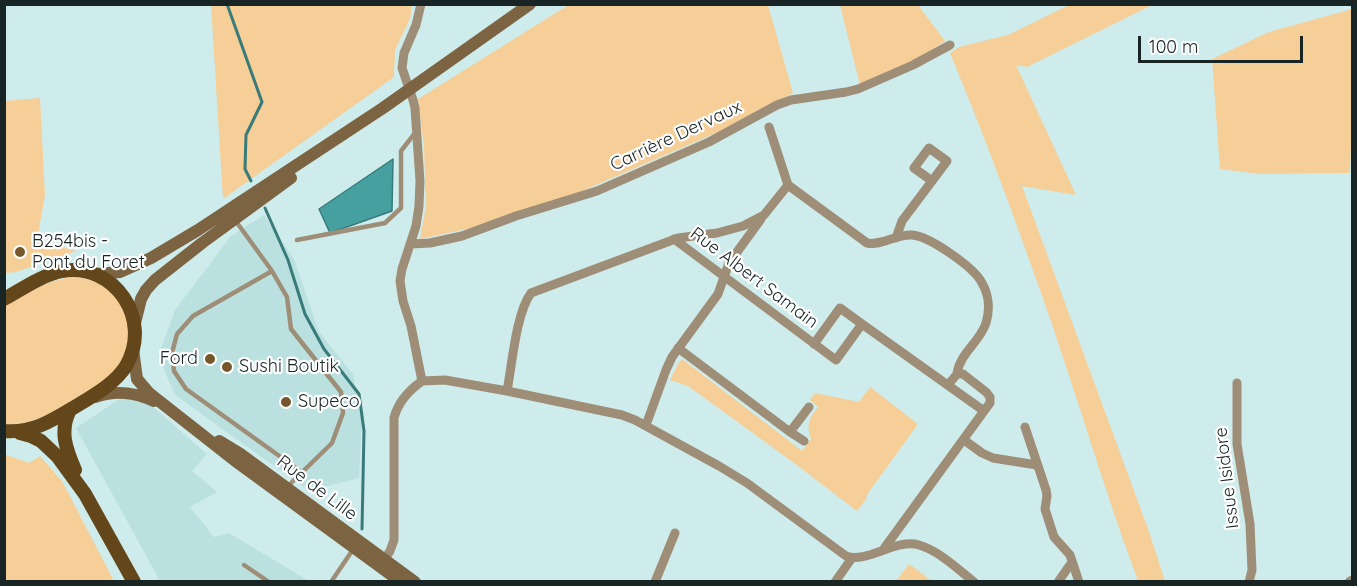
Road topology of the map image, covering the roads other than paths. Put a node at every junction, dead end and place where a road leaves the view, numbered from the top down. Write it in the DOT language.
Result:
graph roads {
  1 [pos="421,4"];
  2 [pos="530,4"];
  3 [pos="950,45"];
  4 [pos="409,90"];
  5 [pos="383,108"];
  6 [pos="769,127"];
  7 [pos="417,131"];
  8 [pos="932,181"];
  9 [pos="788,185"];
  10 [pos="764,215"];
  11 [pos="235,219"];
  12 [pos="896,238"];
  13 [pos="674,239"];
  14 [pos="297,240"];
  15 [pos="410,244"];
  16 [pos="272,271"];
  17 [pos="96,274"];
  18 [pos="724,277"];
  19 [pos="11,291"];
  20 [pos="4,299"];
  21 [pos="135,324"];
  22 [pos="862,324"];
  23 [pos="814,344"];
  24 [pos="678,348"];
  25 [pos="133,349"];
  26 [pos="957,374"];
  27 [pos="422,381"];
  28 [pos="1237,383"];
  29 [pos="948,385"];
  30 [pos="507,391"];
  31 [pos="84,401"];
  32 [pos="808,407"];
  33 [pos="70,410"];
  34 [pos="984,411"];
  35 [pos="173,412"];
  36 [pos="646,425"];
  37 [pos="1024,427"];
  38 [pos="11,432"];
  39 [pos="790,432"];
  40 [pos="964,440"];
  41 [pos="804,441"];
  42 [pos="1037,465"];
  43 [pos="303,473"];
  44 [pos="284,491"];
  45 [pos="85,494"];
  46 [pos="675,533"];
  47 [pos="356,544"];
  48 [pos="883,549"];
  49 [pos="852,558"];
  50 [pos="1072,562"];
  51 [pos="383,563"];
  52 [pos="244,565"];
  53 [pos="134,582"];
  54 [pos="269,582"];
  55 [pos="331,582"];
  56 [pos="401,582"];
  57 [pos="415,582"];
  58 [pos="655,582"];
  59 [pos="835,582"];
  60 [pos="974,582"];
  61 [pos="1058,582"];
  62 [pos="1079,582"];
  63 [pos="1249,582"];
  1 -- 4 [label="street"];
  2 -- 4 [label="main road"];
  3 -- 15 [label="street, Carrière Dervaux"];
  4 -- 5 [label="main road"];
  4 -- 7 [label="street"];
  5 -- 11 [label="main road"];
  5 -- 17 [label="main road"];
  6 -- 9 [label="street"];
  7 -- 14 [label="lane"];
  7 -- 15 [label="street"];
  8 -- 12 [label="street"];
  9 -- 10 [label="street"];
  9 -- 12 [label="street"];
  10 -- 13 [label="street"];
  10 -- 18 [label="street"];
  11 -- 16 [label="lane"];
  11 -- 21 [label="main road"];
  12 -- 26 [label="street"];
  13 -- 18 [label="street, Rue Albert Samain"];
  13 -- 30 [label="street"];
  15 -- 27 [label="street"];
  16 -- 43 [label="lane"];
  16 -- 43 [label="lane"];
  17 -- 19 [label="main road"];
  17 -- 21 [label="main road"];
  18 -- 23 [label="street, Rue Albert Samain"];
  18 -- 24 [label="street"];
  19 -- 20 [label="main road"];
  21 -- 25 [label="main road"];
  22 -- 23 [label="street, Rue Albert Samain"];
  22 -- 23 [label="street, Rue Albert Samain"];
  22 -- 29 [label="street, Rue Albert Samain"];
  24 -- 36 [label="street"];
  24 -- 39 [label="street"];
  25 -- 31 [label="main road"];
  25 -- 35 [label="main road, Rue de Lille"];
  26 -- 29 [label="street"];
  26 -- 34 [label="street"];
  27 -- 30 [label="street"];
  27 -- 51 [label="street"];
  28 -- 63 [label="street, Issue Isidore"];
  29 -- 34 [label="street, Rue Albert Samain"];
  30 -- 36 [label="street"];
  31 -- 33 [label="main road"];
  31 -- 35 [label="main road, Rue de Lille"];
  32 -- 39 [label="street"];
  33 -- 38 [label="main road"];
  33 -- 45 [label="main road"];
  34 -- 40 [label="street"];
  35 -- 44 [label="main road, Rue de Lille"];
  36 -- 49 [label="street"];
  37 -- 42 [label="street"];
  38 -- 45 [label="main road"];
  39 -- 41 [label="street"];
  40 -- 42 [label="street"];
  40 -- 48 [label="street"];
  42 -- 50 [label="street"];
  43 -- 44 [label="lane"];
  44 -- 47 [label="main road, Rue de Lille"];
  45 -- 53 [label="main road"];
  46 -- 58 [label="street"];
  47 -- 51 [label="main road, Rue de Lille"];
  47 -- 55 [label="lane"];
  48 -- 49 [label="street"];
  48 -- 60 [label="street"];
  49 -- 59 [label="street"];
  50 -- 61 [label="street"];
  50 -- 62 [label="street"];
  51 -- 56 [label="main road, Rue de Lille"];
  51 -- 57 [label="main road, Rue de Lille"];
  52 -- 54 [label="lane"];
}
